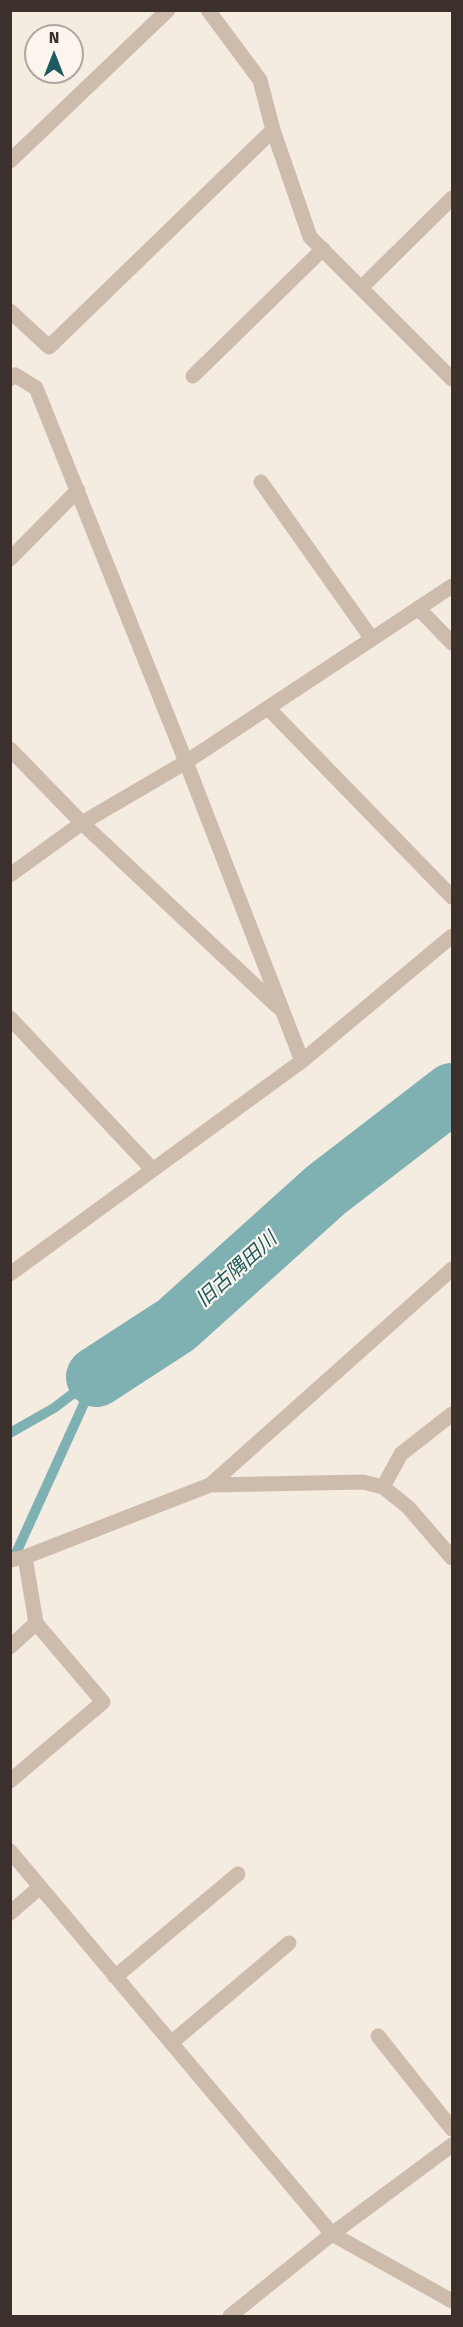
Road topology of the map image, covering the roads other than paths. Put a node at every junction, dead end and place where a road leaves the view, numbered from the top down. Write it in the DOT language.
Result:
graph roads {
  1 [pos="168,10"];
  2 [pos="208,10"];
  3 [pos="273,130"];
  4 [pos="10,161"];
  5 [pos="453,198"];
  6 [pos="323,249"];
  7 [pos="361,288"];
  8 [pos="10,311"];
  9 [pos="193,376"];
  10 [pos="10,379"];
  11 [pos="453,379"];
  12 [pos="261,482"];
  13 [pos="78,490"];
  14 [pos="10,559"];
  15 [pos="453,586"];
  16 [pos="418,608"];
  17 [pos="372,639"];
  18 [pos="453,643"];
  19 [pos="268,708"];
  20 [pos="10,749"];
  21 [pos="186,762"];
  22 [pos="82,823"];
  23 [pos="10,875"];
  24 [pos="453,897"];
  25 [pos="453,936"];
  26 [pos="283,1011"];
  27 [pos="10,1018"];
  28 [pos="302,1061"];
  29 [pos="152,1169"];
  30 [pos="453,1269"];
  31 [pos="10,1274"];
  32 [pos="453,1414"];
  33 [pos="210,1485"];
  34 [pos="383,1487"];
  35 [pos="18,1558"];
  36 [pos="453,1558"];
  37 [pos="36,1623"];
  38 [pos="10,1647"];
  39 [pos="10,1780"];
  40 [pos="10,1851"];
  41 [pos="238,1874"];
  42 [pos="40,1887"];
  43 [pos="10,1913"];
  44 [pos="289,1943"];
  45 [pos="116,1977"];
  46 [pos="378,2036"];
  47 [pos="171,2043"];
  48 [pos="453,2129"];
  49 [pos="453,2145"];
  50 [pos="332,2234"];
  51 [pos="453,2301"];
  52 [pos="230,2316"];
  1 -- 4 [label="street"];
  2 -- 3 [label="street"];
  3 -- 6 [label="street"];
  3 -- 8 [label="street"];
  5 -- 7 [label="street"];
  6 -- 7 [label="street"];
  6 -- 9 [label="street"];
  7 -- 11 [label="street"];
  10 -- 13 [label="street"];
  12 -- 17 [label="street"];
  13 -- 14 [label="street"];
  13 -- 21 [label="street"];
  15 -- 16 [label="street"];
  16 -- 17 [label="street"];
  16 -- 18 [label="street"];
  17 -- 19 [label="street"];
  19 -- 21 [label="street"];
  19 -- 24 [label="street"];
  20 -- 22 [label="street"];
  21 -- 22 [label="street"];
  21 -- 26 [label="street"];
  22 -- 23 [label="street"];
  22 -- 26 [label="street"];
  25 -- 28 [label="street"];
  26 -- 28 [label="street"];
  27 -- 29 [label="street"];
  28 -- 29 [label="street"];
  29 -- 31 [label="street"];
  30 -- 33 [label="street"];
  32 -- 34 [label="street"];
  33 -- 34 [label="street"];
  33 -- 35 [label="street"];
  34 -- 36 [label="street"];
  35 -- 37 [label="street"];
  37 -- 38 [label="street"];
  37 -- 39 [label="street"];
  40 -- 42 [label="street"];
  41 -- 45 [label="street"];
  42 -- 43 [label="street"];
  42 -- 45 [label="street"];
  44 -- 47 [label="street"];
  45 -- 47 [label="street"];
  46 -- 48 [label="street"];
  47 -- 50 [label="street"];
  49 -- 50 [label="street"];
  50 -- 51 [label="street"];
  50 -- 52 [label="street"];
}
